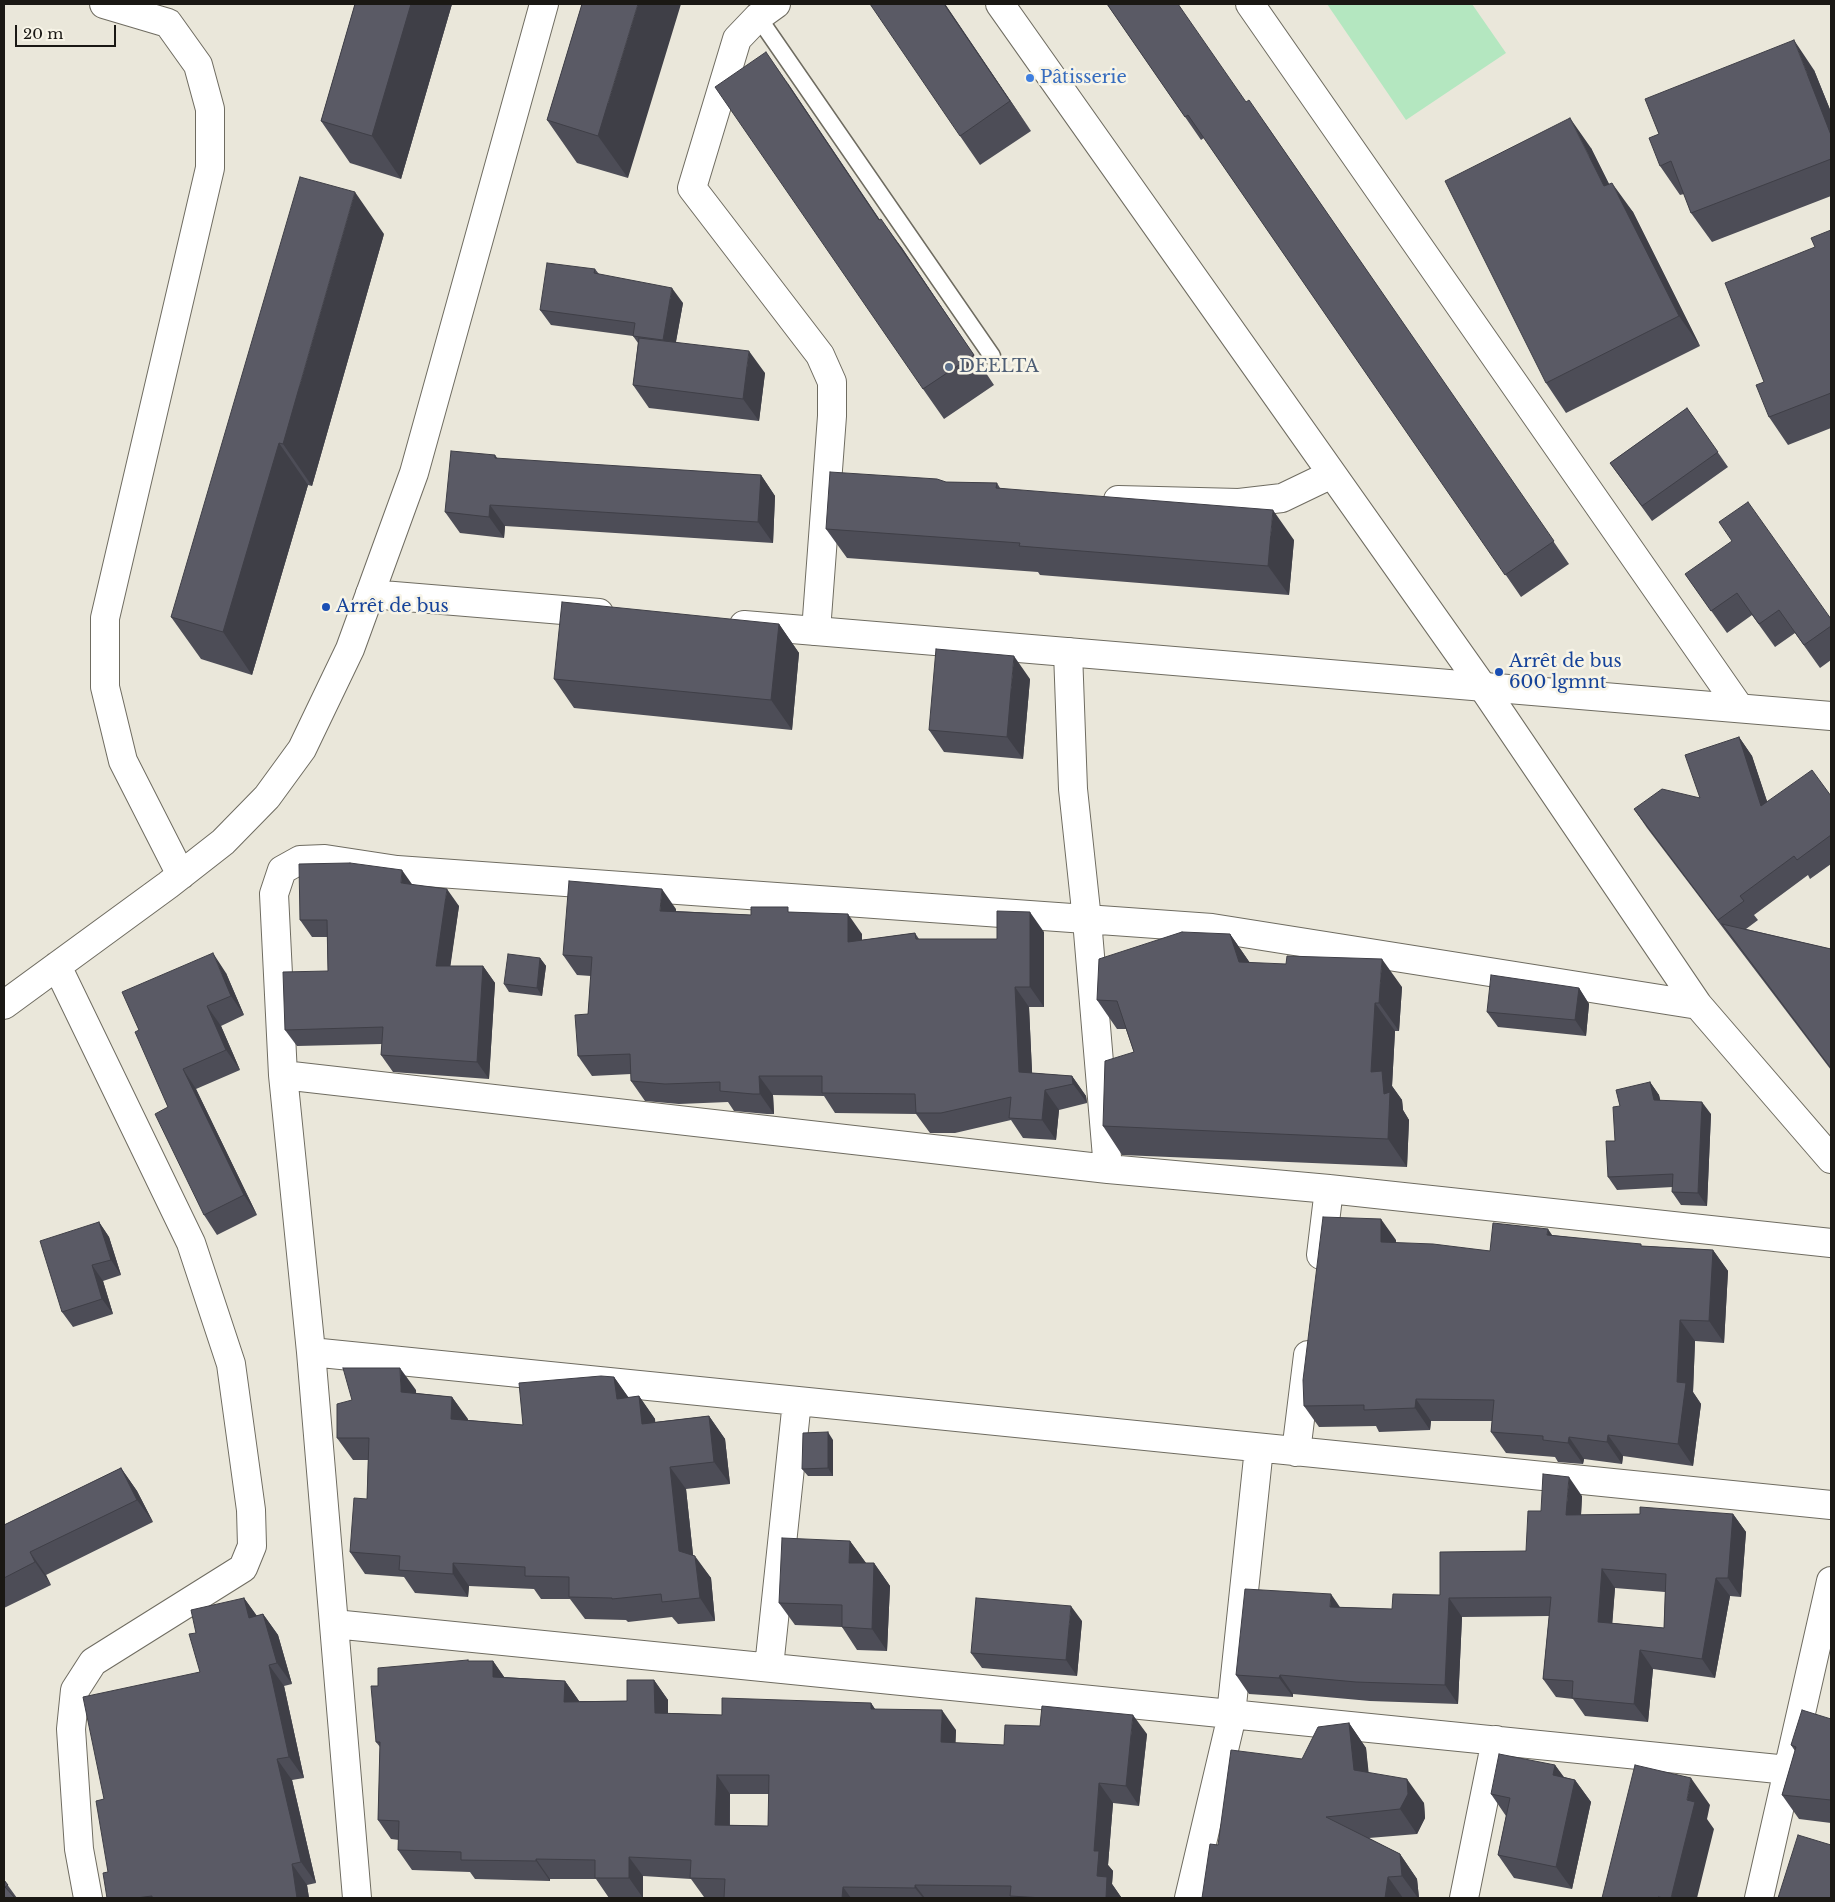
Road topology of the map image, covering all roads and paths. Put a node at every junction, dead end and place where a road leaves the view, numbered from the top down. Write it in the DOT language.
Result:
graph roads {
  1 [pos="104,4"];
  2 [pos="544,4"];
  3 [pos="1000,4"];
  4 [pos="1250,4"];
  5 [pos="767,11"];
  6 [pos="992,356"];
  7 [pos="1332,474"];
  8 [pos="1094,499"];
  9 [pos="370,594"];
  10 [pos="628,615"];
  11 [pos="717,623"];
  12 [pos="816,631"];
  13 [pos="1068,652"];
  14 [pos="1482,686"];
  15 [pos="1740,707"];
  16 [pos="1831,716"];
  17 [pos="181,875"];
  18 [pos="1087,920"];
  19 [pos="57,966"];
  20 [pos="4,1004"];
  21 [pos="1698,1005"];
  22 [pos="283,1076"];
  23 [pos="1831,1158"];
  24 [pos="1108,1169"];
  25 [pos="1329,1189"];
  26 [pos="1831,1244"];
  27 [pos="1318,1277"];
  28 [pos="1310,1335"];
  29 [pos="311,1352"];
  30 [pos="797,1401"];
  31 [pos="1259,1448"];
  32 [pos="1296,1452"];
  33 [pos="1831,1505"];
  34 [pos="1831,1581"];
  35 [pos="334,1624"];
  36 [pos="769,1667"];
  37 [pos="1820,1685"];
  38 [pos="1232,1713"];
  39 [pos="1496,1740"];
  40 [pos="1788,1770"];
  41 [pos="88,1898"];
  42 [pos="364,1898"];
  43 [pos="1189,1898"];
  44 [pos="1464,1898"];
  45 [pos="1759,1898"];
  1 -- 17 [label="street"];
  2 -- 9 [label="street"];
  3 -- 7 [label="street"];
  4 -- 15 [label="street"];
  5 -- 6 [label="lane"];
  5 -- 12 [label="street"];
  7 -- 8 [label="street"];
  7 -- 14 [label="street"];
  9 -- 10 [label="street"];
  9 -- 17 [label="street"];
  11 -- 12 [label="street"];
  12 -- 13 [label="street"];
  13 -- 14 [label="street"];
  13 -- 18 [label="street"];
  14 -- 15 [label="street"];
  14 -- 21 [label="street"];
  15 -- 16 [label="street"];
  17 -- 19 [label="street"];
  18 -- 21 [label="street"];
  18 -- 22 [label="street"];
  18 -- 24 [label="street"];
  19 -- 20 [label="street"];
  19 -- 41 [label="street"];
  21 -- 23 [label="street"];
  22 -- 24 [label="street"];
  22 -- 29 [label="street"];
  24 -- 25 [label="street"];
  25 -- 26 [label="street"];
  25 -- 27 [label="street"];
  28 -- 32 [label="street"];
  29 -- 30 [label="street"];
  29 -- 35 [label="street"];
  30 -- 31 [label="street"];
  30 -- 36 [label="street"];
  31 -- 32 [label="street"];
  31 -- 38 [label="street"];
  32 -- 33 [label="street"];
  34 -- 37 [label="street"];
  35 -- 36 [label="street"];
  35 -- 42 [label="street"];
  36 -- 38 [label="street"];
  37 -- 40 [label="street"];
  38 -- 39 [label="street"];
  38 -- 43 [label="street"];
  39 -- 40 [label="street"];
  39 -- 44 [label="street"];
  40 -- 45 [label="street"];
}
